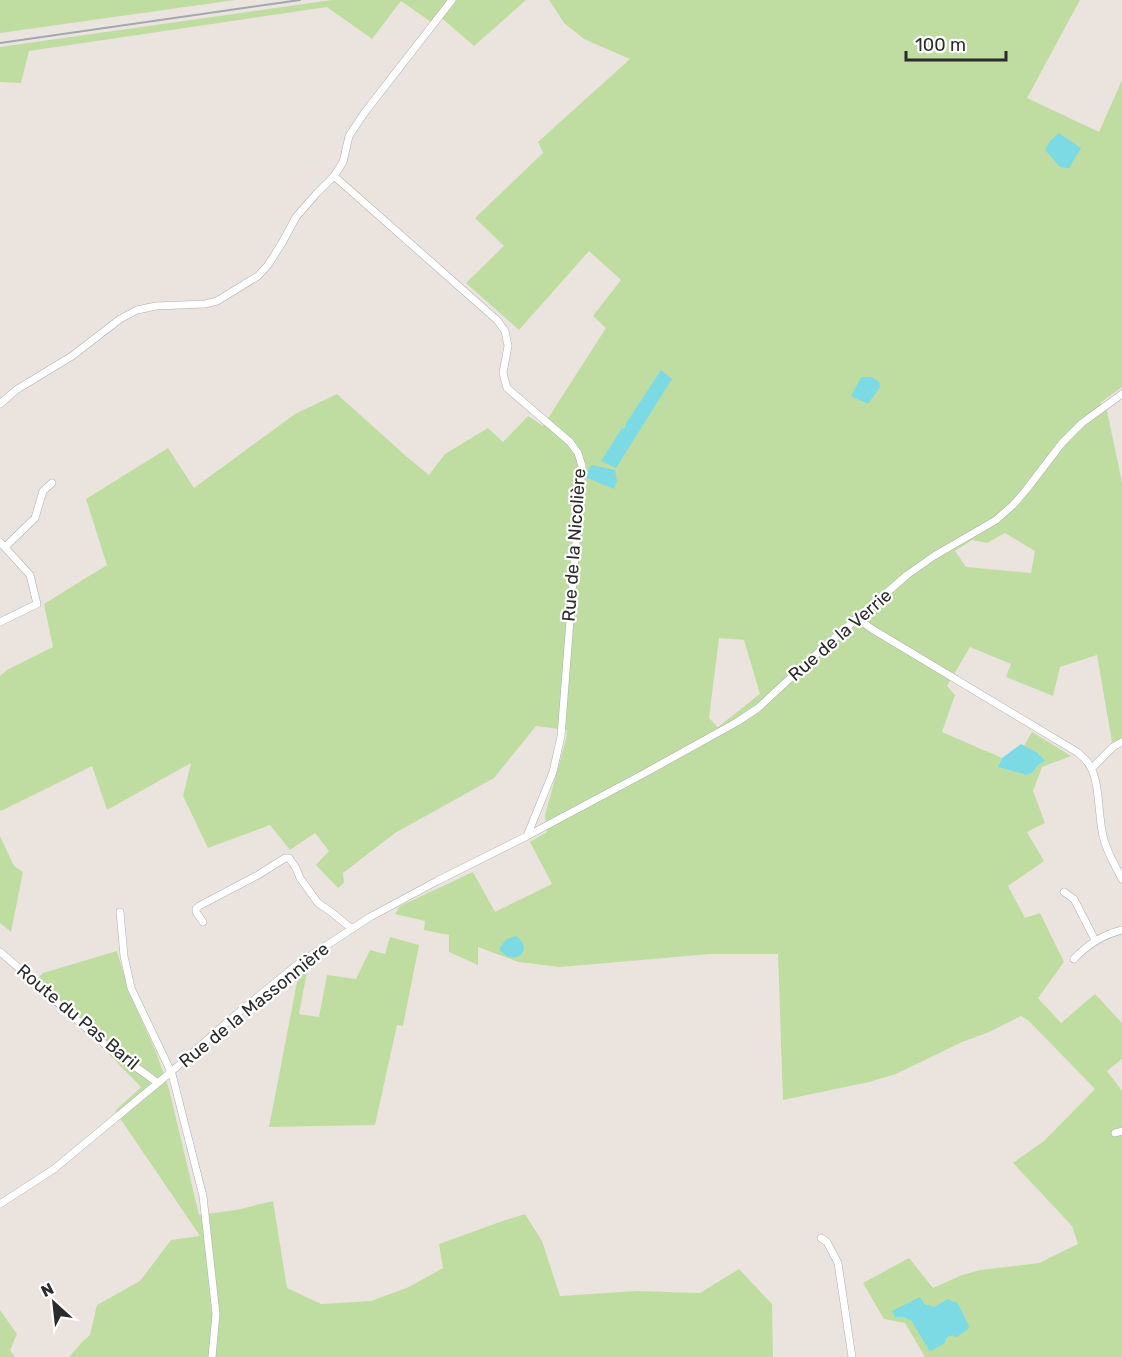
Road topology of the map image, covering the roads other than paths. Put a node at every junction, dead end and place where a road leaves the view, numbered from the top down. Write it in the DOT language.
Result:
graph roads {
  1 [pos="452,0"];
  2 [pos="334,176"];
  3 [pos="1122,394"];
  4 [pos="0,404"];
  5 [pos="52,483"];
  6 [pos="3,545"];
  7 [pos="858,619"];
  8 [pos="0,622"];
  9 [pos="1122,742"];
  10 [pos="1092,768"];
  11 [pos="527,836"];
  12 [pos="1119,865"];
  13 [pos="1122,879"];
  14 [pos="1064,892"];
  15 [pos="120,912"];
  16 [pos="203,922"];
  17 [pos="352,929"];
  18 [pos="1122,930"];
  19 [pos="1095,940"];
  20 [pos="0,952"];
  21 [pos="1074,959"];
  22 [pos="171,1072"];
  23 [pos="157,1083"];
  24 [pos="0,1204"];
  25 [pos="821,1238"];
  26 [pos="212,1357"];
  27 [pos="852,1357"];
  1 -- 2 [label="street"];
  2 -- 4 [label="street"];
  2 -- 11 [label="street, Rue de la Nicolière"];
  3 -- 7 [label="street, Rue de la Verrie"];
  5 -- 6 [label="street"];
  6 -- 8 [label="street"];
  7 -- 10 [label="street"];
  7 -- 11 [label="street, Rue de la Verrie"];
  9 -- 10 [label="street"];
  10 -- 12 [label="street"];
  11 -- 17 [label="street, Rue de la Massonnière"];
  12 -- 13 [label="street"];
  14 -- 19 [label="street"];
  15 -- 22 [label="street"];
  16 -- 17 [label="street"];
  17 -- 22 [label="street, Rue de la Massonnière"];
  18 -- 19 [label="street"];
  19 -- 21 [label="street"];
  20 -- 23 [label="street, Route du Pas Baril"];
  22 -- 23 [label="street, Rue de la Massonnière"];
  22 -- 26 [label="street"];
  23 -- 24 [label="street, Rue de la Massonnière"];
  25 -- 27 [label="street"];
}
